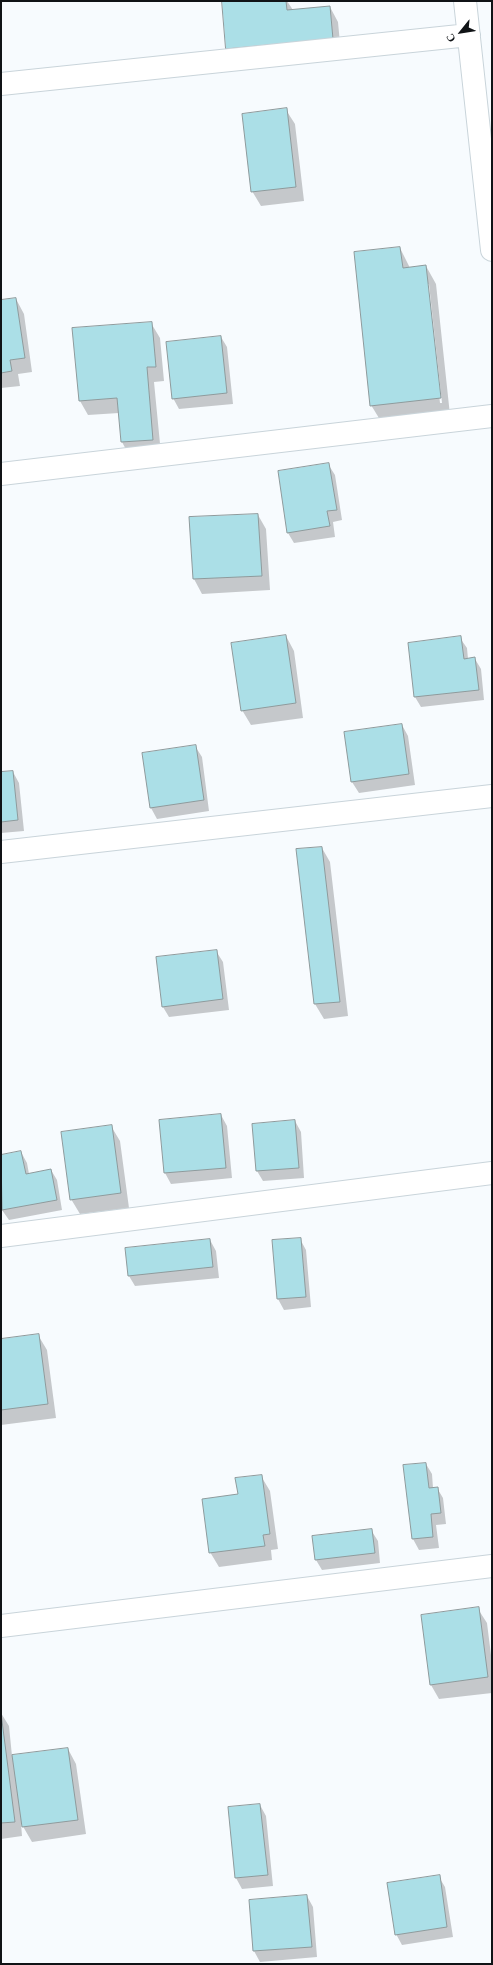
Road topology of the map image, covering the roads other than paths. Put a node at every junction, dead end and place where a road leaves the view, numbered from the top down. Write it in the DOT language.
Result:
graph roads {
  1 [pos="464,1"];
  2 [pos="469,35"];
  3 [pos="1,84"];
  4 [pos="492,250"];
  5 [pos="492,416"];
  6 [pos="1,474"];
  7 [pos="492,796"];
  8 [pos="1,852"];
  9 [pos="492,1173"];
  10 [pos="1,1236"];
  11 [pos="492,1566"];
  12 [pos="1,1626"];
  1 -- 2 [label="street"];
  2 -- 3 [label="street"];
  2 -- 4 [label="street"];
  5 -- 6 [label="street"];
  7 -- 8 [label="street"];
  9 -- 10 [label="street"];
  11 -- 12 [label="street"];
}
